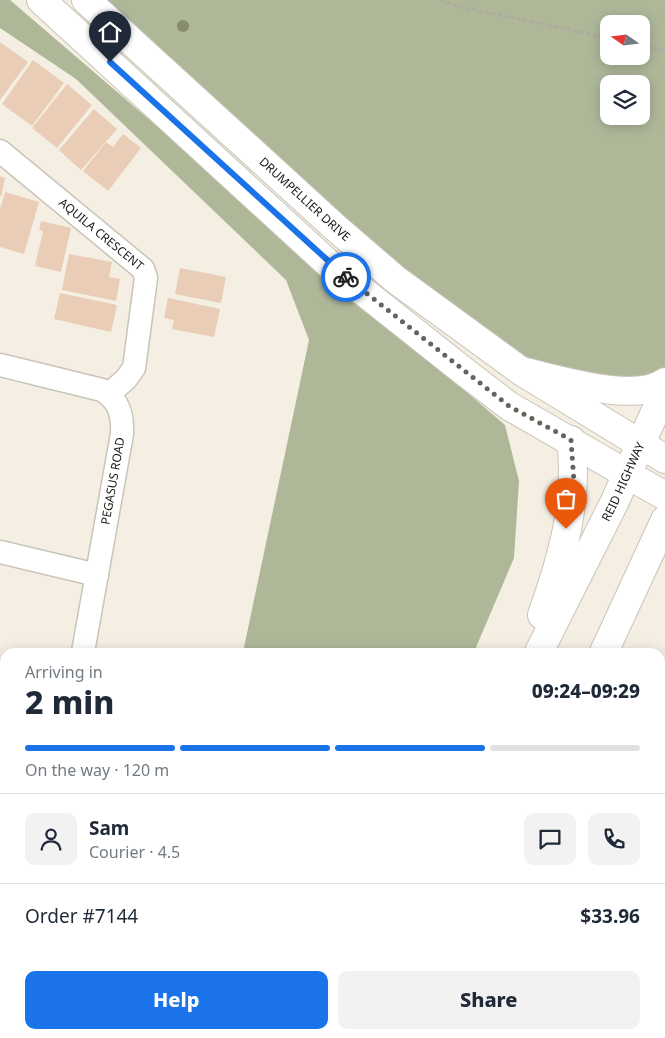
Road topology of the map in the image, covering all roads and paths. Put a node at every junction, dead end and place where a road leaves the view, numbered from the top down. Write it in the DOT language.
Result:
graph roads {
  1 [pos="41,0"];
  2 [pos="86,0"];
  3 [pos="441,0"];
  4 [pos="600,36"];
  5 [pos="650,47"];
  6 [pos="665,51"];
  7 [pos="0,151"];
  8 [pos="0,365"];
  9 [pos="521,371"];
  10 [pos="665,382"];
  11 [pos="665,390"];
  12 [pos="110,394"];
  13 [pos="571,440"];
  14 [pos="640,445"];
  15 [pos="665,459"];
  16 [pos="627,474"];
  17 [pos="665,496"];
  18 [pos="665,520"];
  19 [pos="0,552"];
  20 [pos="665,557"];
  21 [pos="641,571"];
  22 [pos="97,575"];
  23 [pos="84,648"];
  24 [pos="526,648"];
  25 [pos="541,648"];
  26 [pos="606,648"];
  1 -- 13 [label="main road"];
  2 -- 9 [label="main road, DRUMPELLIER DRIVE"];
  3 -- 4 [label="path"];
  5 -- 6 [label="path"];
  7 -- 12 [label="street, AQUILA CRESCENT"];
  8 -- 12 [label="street"];
  9 -- 10 [label="main road"];
  9 -- 14 [label="main road, DRUMPELLIER DRIVE"];
  11 -- 14 [label="main road, REID HIGHWAY"];
  12 -- 22 [label="street, PEGASUS ROAD"];
  13 -- 16 [label="main road"];
  13 -- 24 [label="main road"];
  14 -- 15 [label="main road, DRUMPELLIER DRIVE"];
  14 -- 16 [label="main road, REID HIGHWAY"];
  16 -- 17 [label="main road"];
  16 -- 25 [label="main road, REID HIGHWAY"];
  18 -- 21 [label="main road"];
  19 -- 22 [label="street"];
  20 -- 21 [label="main road"];
  21 -- 26 [label="main road"];
  22 -- 23 [label="street, PEGASUS ROAD"];
}
